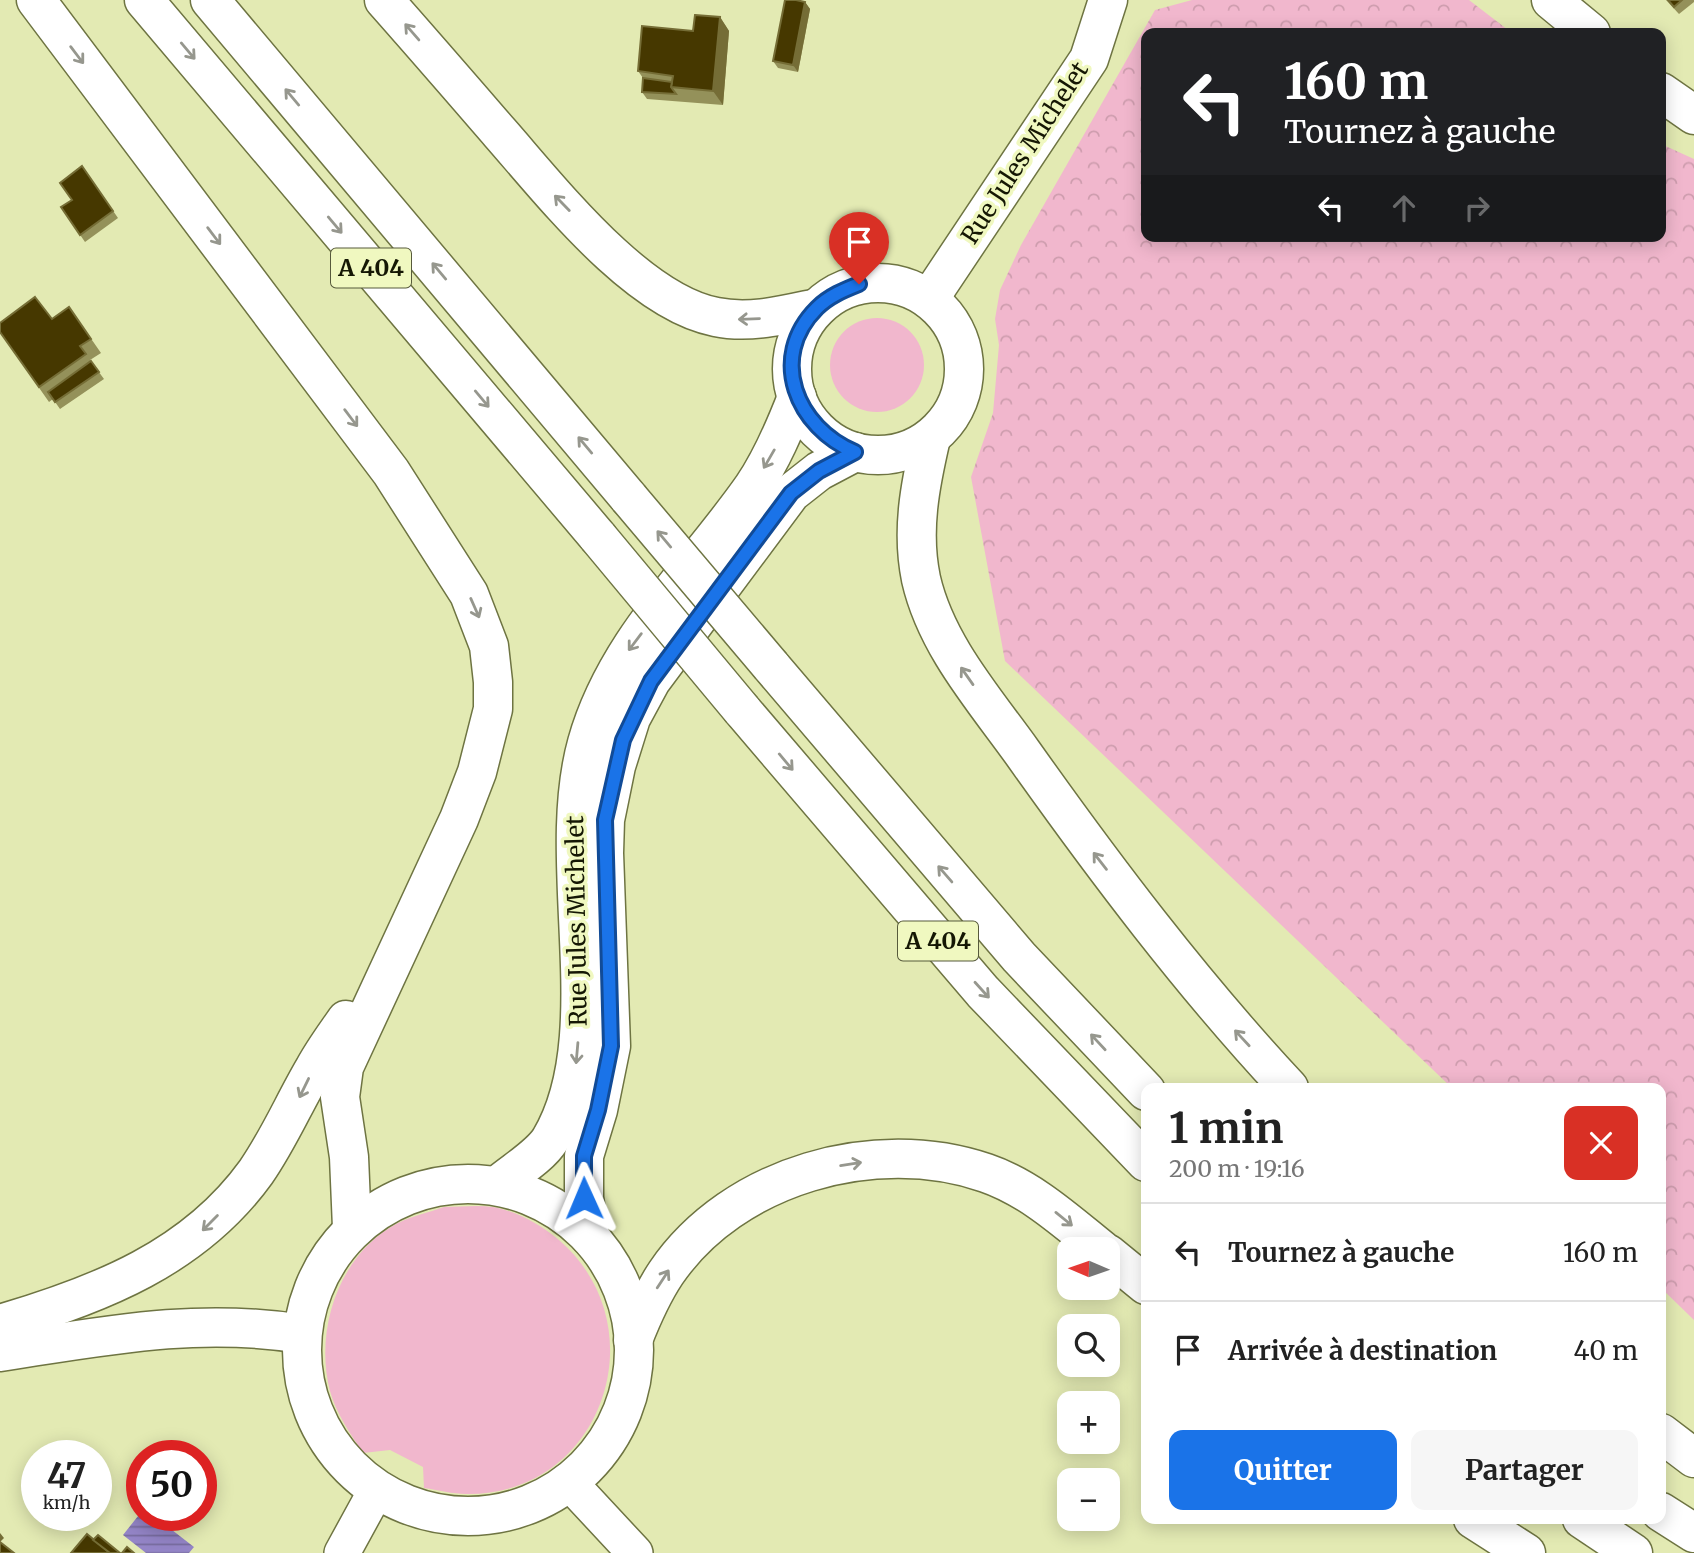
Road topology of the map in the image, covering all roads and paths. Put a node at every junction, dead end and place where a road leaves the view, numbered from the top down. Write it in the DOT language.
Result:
graph roads {
  1 [pos="36,0"];
  2 [pos="144,0"];
  3 [pos="210,0"];
  4 [pos="384,0"];
  5 [pos="1108,0"];
  6 [pos="1551,0"];
  7 [pos="1585,28"];
  8 [pos="1666,95"];
  9 [pos="1694,115"];
  10 [pos="929,299"];
  11 [pos="817,308"];
  12 [pos="797,397"];
  13 [pos="931,438"];
  14 [pos="855,452"];
  15 [pos="408,929"];
  16 [pos="1284,1083"];
  17 [pos="1141,1086"];
  18 [pos="1141,1157"];
  19 [pos="498,1185"];
  20 [pos="352,1228"];
  21 [pos="590,1237"];
  22 [pos="1086,1237"];
  23 [pos="1120,1264"];
  24 [pos="1141,1281"];
  25 [pos="0,1324"];
  26 [pos="302,1334"];
  27 [pos="633,1340"];
  28 [pos="0,1352"];
  29 [pos="1666,1437"];
  30 [pos="1694,1458"];
  31 [pos="568,1481"];
  32 [pos="377,1489"];
  33 [pos="1666,1515"];
  34 [pos="1481,1524"];
  35 [pos="1590,1524"];
  36 [pos="1694,1533"];
  37 [pos="342,1553"];
  38 [pos="635,1553"];
  39 [pos="1526,1553"];
  40 [pos="1633,1553"];
  1 -- 15 [label="main road, one-way"];
  2 -- 18 [label="main road, A 404, one-way, bridge"];
  17 -- 3 [label="main road, A 404, one-way, bridge"];
  11 -- 4 [label="main road, one-way"];
  5 -- 10 [label="main road, Rue Jules Michelet"];
  6 -- 7 [label="main road"];
  8 -- 9 [label="main road"];
  10 -- 11 [label="main road"];
  10 -- 13 [label="main road"];
  11 -- 12 [label="main road"];
  12 -- 14 [label="main road"];
  12 -- 19 [label="main road, Rue Jules Michelet, one-way"];
  13 -- 14 [label="main road"];
  16 -- 13 [label="main road, one-way"];
  14 -- 21 [label="main road, Rue Jules Michelet"];
  15 -- 20 [label="main road"];
  15 -- 25 [label="main road, one-way"];
  19 -- 20 [label="main road"];
  19 -- 21 [label="main road"];
  20 -- 26 [label="main road"];
  21 -- 27 [label="main road"];
  27 -- 22 [label="main road, one-way"];
  23 -- 24 [label="main road"];
  26 -- 28 [label="main road"];
  26 -- 32 [label="main road"];
  27 -- 31 [label="main road"];
  29 -- 30 [label="main road"];
  31 -- 32 [label="main road"];
  31 -- 38 [label="street"];
  32 -- 37 [label="street"];
  33 -- 36 [label="main road"];
  34 -- 39 [label="main road"];
  35 -- 40 [label="main road"];
}
